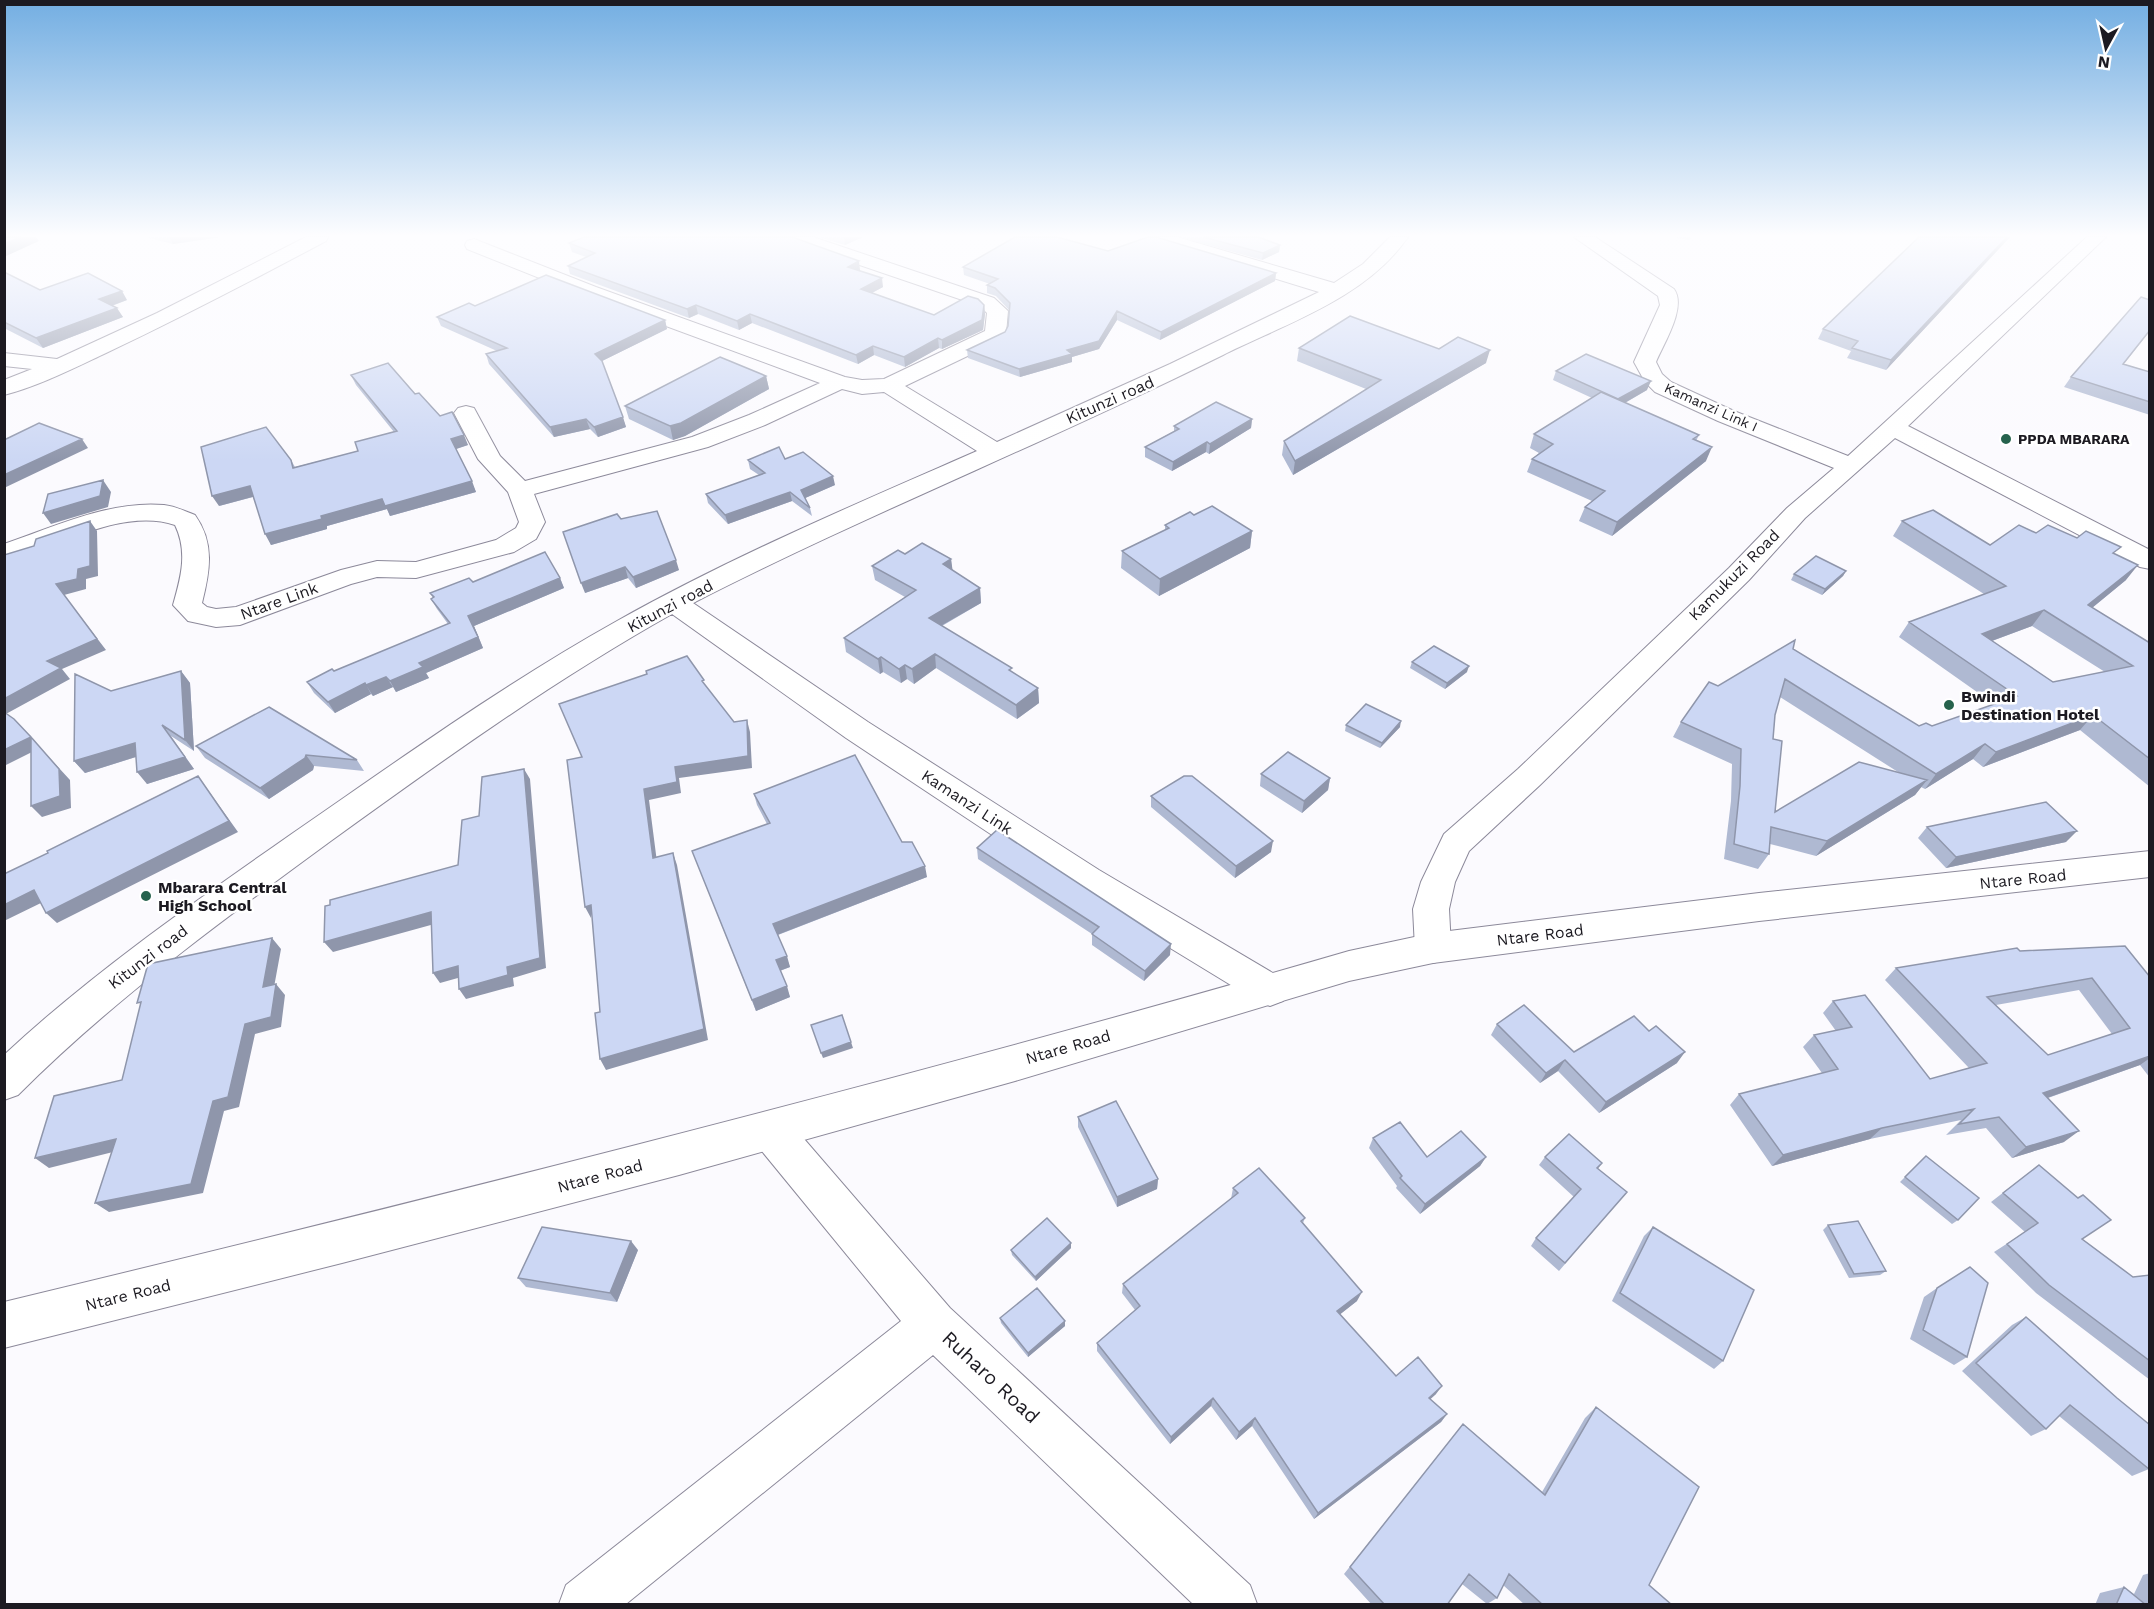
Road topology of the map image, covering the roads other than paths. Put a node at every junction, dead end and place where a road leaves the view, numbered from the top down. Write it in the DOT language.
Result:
graph roads {
  1 [pos="174,312"];
  2 [pos="647,312"];
  3 [pos="998,312"];
  4 [pos="1291,312"];
  5 [pos="1667,312"];
  6 [pos="2016,312"];
  7 [pos="4,358"];
  8 [pos="61,366"];
  9 [pos="839,382"];
  10 [pos="888,386"];
  11 [pos="4,388"];
  12 [pos="466,413"];
  13 [pos="1892,428"];
  14 [pos="996,452"];
  15 [pos="1851,466"];
  16 [pos="520,490"];
  17 [pos="4,553"];
  18 [pos="2150,561"];
  19 [pos="673,602"];
  20 [pos="2150,864"];
  21 [pos="1433,948"];
  22 [pos="1270,990"];
  23 [pos="4,1082"];
  24 [pos="771,1131"];
  25 [pos="934,1324"];
  26 [pos="4,1326"];
  27 [pos="585,1605"];
  28 [pos="1231,1605"];
  1 -- 8 [label="street"];
  2 -- 9 [label="street"];
  3 -- 10 [label="street"];
  4 -- 14 [label="street, Kitunzi road"];
  5 -- 15 [label="street, Kamanzi Link I"];
  6 -- 13 [label="street, Kamukuzi Road"];
  7 -- 8 [label="street"];
  8 -- 11 [label="street"];
  9 -- 10 [label="street"];
  9 -- 16 [label="street"];
  10 -- 14 [label="street"];
  12 -- 16 [label="street"];
  13 -- 15 [label="street, Kamukuzi Road"];
  13 -- 18 [label="street"];
  14 -- 19 [label="street, Kitunzi road"];
  15 -- 21 [label="street, Kamukuzi Road"];
  16 -- 17 [label="street, Ntare Link"];
  19 -- 22 [label="street, Kamanzi Link"];
  19 -- 23 [label="street, Kitunzi road"];
  20 -- 21 [label="street, Ntare Road"];
  21 -- 22 [label="street, Ntare Road"];
  22 -- 24 [label="street, Ntare Road"];
  24 -- 25 [label="street, Ruharo Road"];
  24 -- 26 [label="street, Ntare Road"];
  25 -- 27 [label="street"];
  25 -- 28 [label="street, Ruharo Road"];
}
